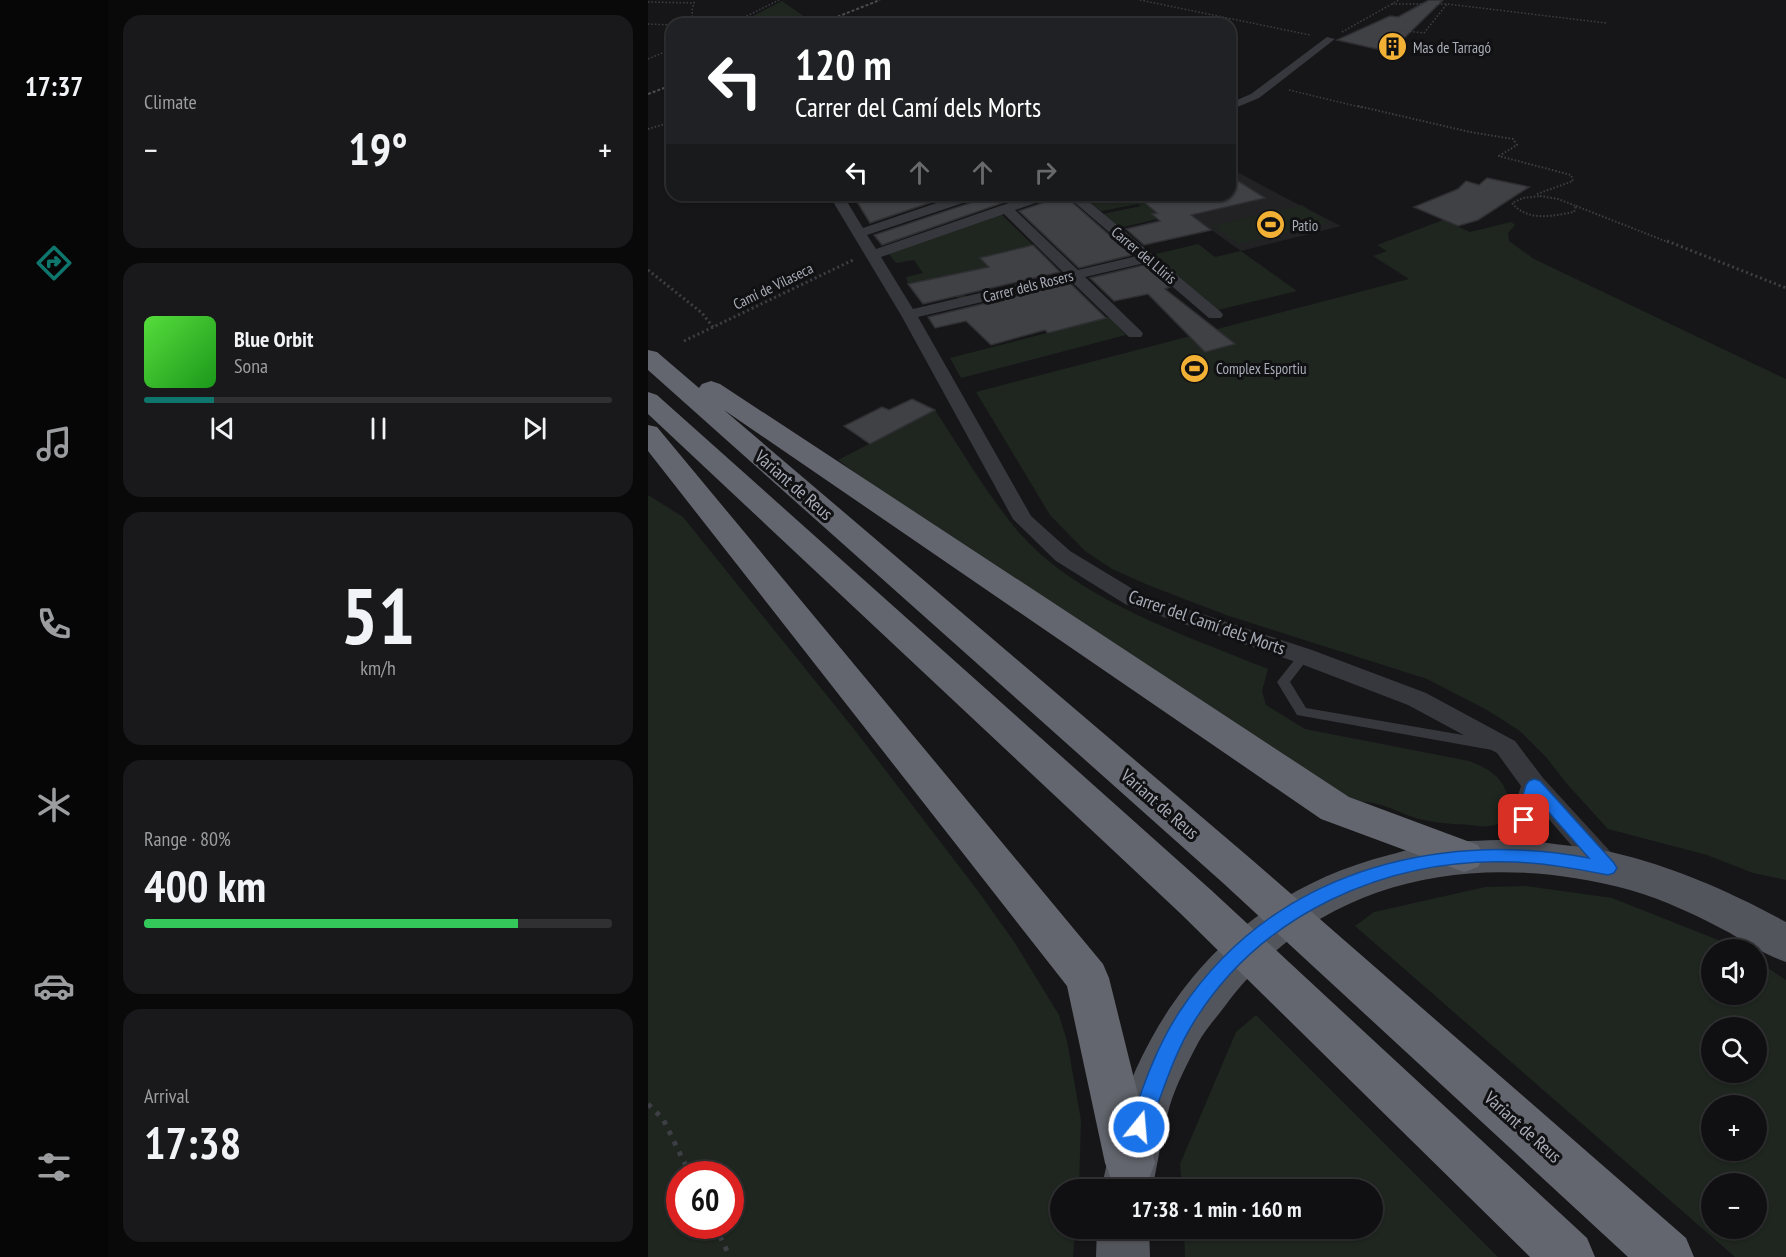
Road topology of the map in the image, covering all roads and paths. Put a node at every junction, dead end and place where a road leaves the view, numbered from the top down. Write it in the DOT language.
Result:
graph roads {
  1 [pos="779,0"];
  2 [pos="1140,0"];
  3 [pos="1399,0"];
  4 [pos="648,2"];
  5 [pos="695,2"];
  6 [pos="1392,4"];
  7 [pos="1448,4"];
  8 [pos="693,18"];
  9 [pos="743,18"];
  10 [pos="1228,18"];
  11 [pos="1236,20"];
  12 [pos="1606,23"];
  13 [pos="648,24"];
  14 [pos="666,25"];
  15 [pos="1389,29"];
  16 [pos="1330,39"];
  17 [pos="666,52"];
  18 [pos="648,59"];
  19 [pos="1267,85"];
  20 [pos="1236,104"];
  21 [pos="666,124"];
  22 [pos="648,129"];
  23 [pos="1537,194"];
  24 [pos="844,201"];
  25 [pos="955,201"];
  26 [pos="1030,201"];
  27 [pos="1080,201"];
  28 [pos="1576,206"];
  29 [pos="1007,210"];
  30 [pos="860,233"];
  31 [pos="874,255"];
  32 [pos="1147,258"];
  33 [pos="648,270"];
  34 [pos="1074,275"];
  35 [pos="1786,288"];
  36 [pos="909,315"];
  37 [pos="1215,315"];
  38 [pos="713,327"];
  39 [pos="1135,334"];
  40 [pos="648,340"];
  41 [pos="684,341"];
  42 [pos="648,357"];
  43 [pos="648,400"];
  44 [pos="648,433"];
  45 [pos="1304,656"];
  46 [pos="1506,747"];
  47 [pos="1534,785"];
  48 [pos="1513,855"];
  49 [pos="1464,856"];
  50 [pos="1608,868"];
  51 [pos="1786,916"];
  52 [pos="1744,920"];
  53 [pos="1786,944"];
  54 [pos="648,1104"];
  55 [pos="684,1161"];
  56 [pos="1128,1176"];
  57 [pos="721,1239"];
  58 [pos="1123,1239"];
  59 [pos="730,1257"];
  60 [pos="1122,1257"];
  61 [pos="1568,1257"];
  62 [pos="1667,1257"];
  1 -- 9 [label="path"];
  2 -- 10 [label="path"];
  3 -- 6 [label="path"];
  4 -- 5 [label="path"];
  5 -- 8 [label="path"];
  6 -- 7 [label="path"];
  6 -- 16 [label="path"];
  7 -- 12 [label="path"];
  7 -- 15 [label="path"];
  11 -- 16 [label="path"];
  13 -- 14 [label="path"];
  16 -- 19 [label="street"];
  17 -- 18 [label="path"];
  19 -- 20 [label="street"];
  19 -- 23 [label="path"];
  21 -- 22 [label="path"];
  23 -- 28 [label="path"];
  23 -- 28 [label="path"];
  24 -- 30 [label="street, Carrer del Camí dels Morts"];
  25 -- 30 [label="street"];
  26 -- 29 [label="street"];
  27 -- 32 [label="street, Carrer del Lliris"];
  28 -- 35 [label="path"];
  29 -- 31 [label="street"];
  29 -- 34 [label="street"];
  30 -- 31 [label="street, Carrer del Camí dels Morts"];
  31 -- 36 [label="street, Carrer del Camí dels Morts"];
  31 -- 38 [label="path, Camí de Vilaseca"];
  32 -- 34 [label="street, Carrer dels Rosers"];
  32 -- 37 [label="street, Carrer del Lliris"];
  33 -- 38 [label="path"];
  34 -- 36 [label="street, Carrer dels Rosers"];
  34 -- 39 [label="street"];
  36 -- 45 [label="street, Carrer del Camí dels Morts"];
  38 -- 41 [label="path, Camí de Vilaseca"];
  40 -- 49 [label="highway"];
  42 -- 62 [label="highway, Variant de Reus"];
  43 -- 61 [label="highway, Variant de Reus"];
  44 -- 56 [label="highway"];
  45 -- 46 [label="street, Carrer del Camí dels Morts"];
  45 -- 46 [label="lane"];
  46 -- 47 [label="street, Carrer del Camí dels Morts"];
  47 -- 48 [label="street"];
  47 -- 50 [label="street, Carrer del Camí dels Morts"];
  48 -- 49 [label="main road"];
  48 -- 50 [label="main road"];
  49 -- 56 [label="main road"];
  50 -- 52 [label="main road"];
  51 -- 52 [label="main road"];
  52 -- 53 [label="main road"];
  54 -- 55 [label="path"];
  57 -- 59 [label="path"];
  58 -- 60 [label="main road"];
}
